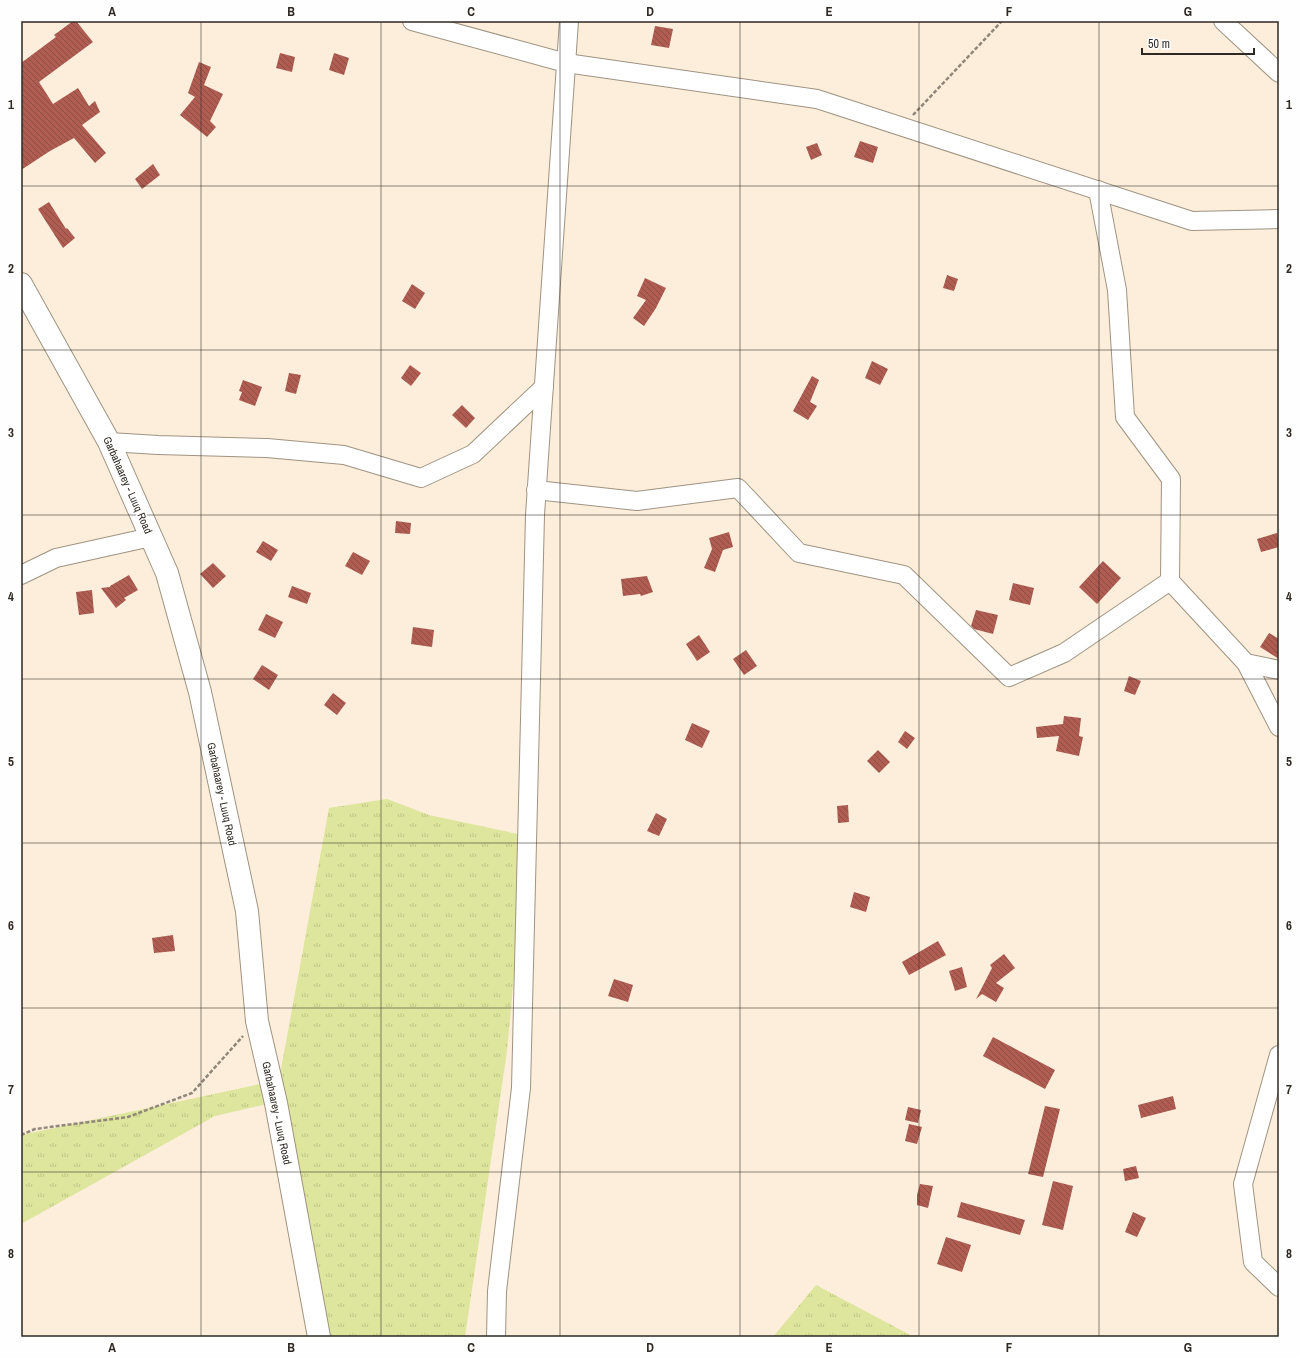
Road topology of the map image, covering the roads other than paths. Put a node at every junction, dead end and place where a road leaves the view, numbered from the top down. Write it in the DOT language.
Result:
graph roads {
  1 [pos="412,21"];
  2 [pos="569,21"];
  3 [pos="1223,21"];
  4 [pos="566,63"];
  5 [pos="1279,73"];
  6 [pos="1098,190"];
  7 [pos="1279,219"];
  8 [pos="21,284"];
  9 [pos="544,387"];
  10 [pos="109,442"];
  11 [pos="536,490"];
  12 [pos="151,537"];
  13 [pos="21,575"];
  14 [pos="1170,581"];
  15 [pos="1246,664"];
  16 [pos="1279,670"];
  17 [pos="1279,727"];
  18 [pos="1279,1055"];
  19 [pos="1279,1287"];
  20 [pos="319,1337"];
  21 [pos="496,1337"];
  1 -- 4 [label="street"];
  2 -- 4 [label="street"];
  3 -- 5 [label="street"];
  4 -- 6 [label="street"];
  4 -- 9 [label="street"];
  6 -- 7 [label="street"];
  6 -- 14 [label="street"];
  8 -- 10 [label="street, Garbahaarey - Luuq Road"];
  9 -- 10 [label="street"];
  9 -- 11 [label="street"];
  10 -- 12 [label="street, Garbahaarey - Luuq Road"];
  11 -- 14 [label="street"];
  11 -- 21 [label="street"];
  12 -- 13 [label="street"];
  12 -- 20 [label="street, Garbahaarey - Luuq Road"];
  14 -- 15 [label="street"];
  15 -- 16 [label="street"];
  15 -- 17 [label="street"];
  18 -- 19 [label="street"];
}
